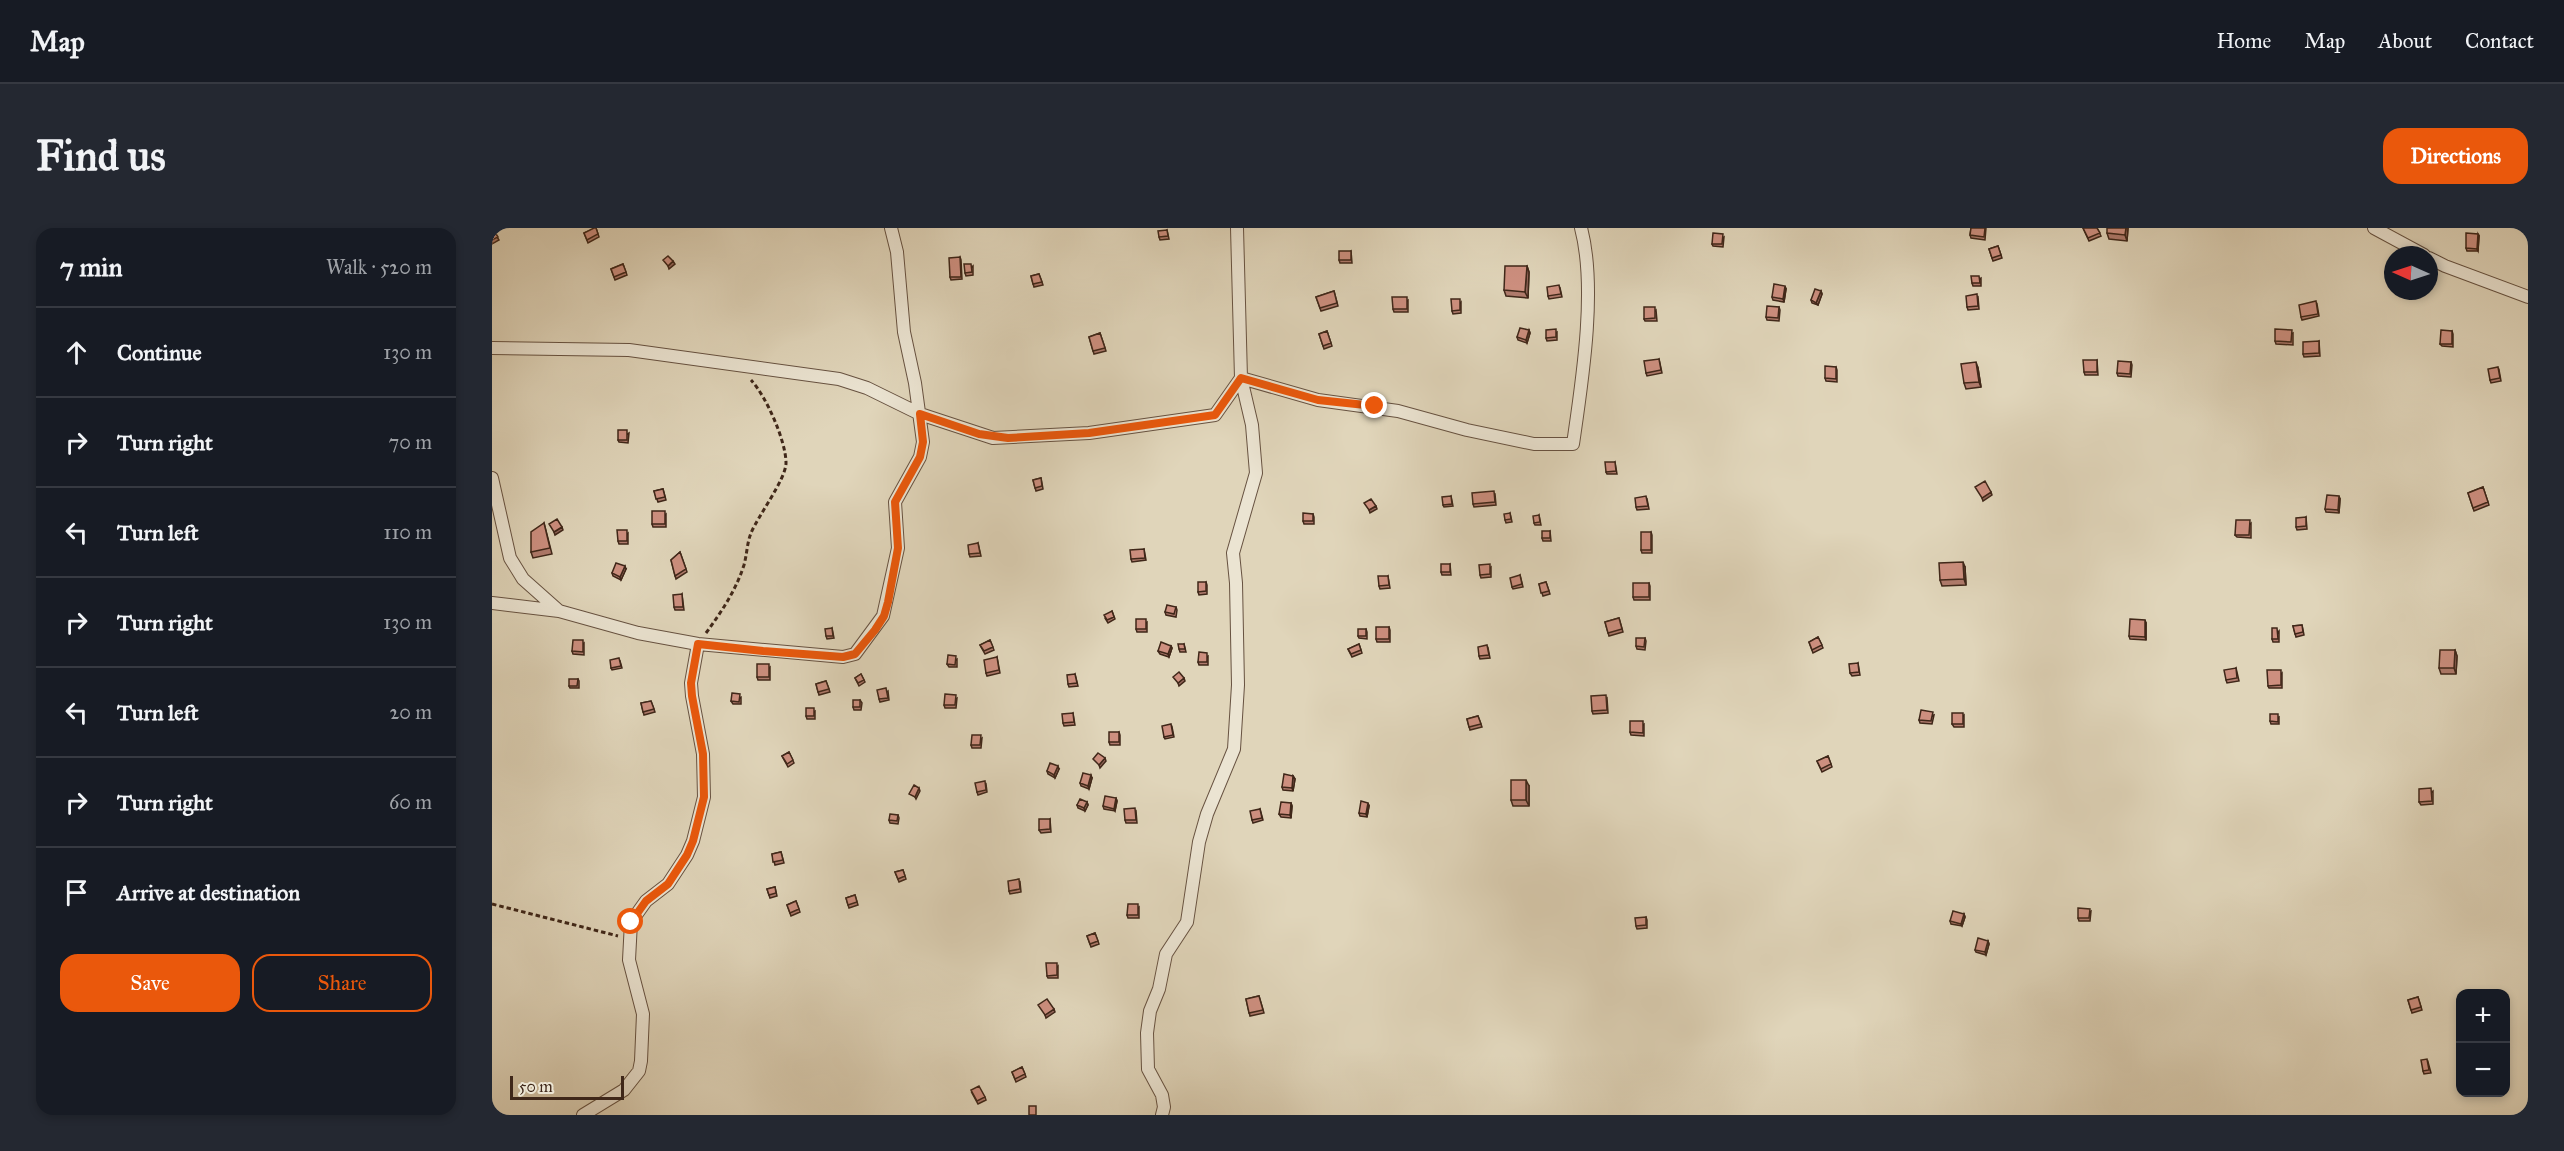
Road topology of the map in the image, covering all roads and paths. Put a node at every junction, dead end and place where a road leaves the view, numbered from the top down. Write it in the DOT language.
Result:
graph roads {
  1 [pos="891,228"];
  2 [pos="1237,228"];
  3 [pos="1581,228"];
  4 [pos="2374,228"];
  5 [pos="2407,246"];
  6 [pos="2438,263"];
  7 [pos="2528,297"];
  8 [pos="492,348"];
  9 [pos="738,366"];
  10 [pos="1241,378"];
  11 [pos="920,414"];
  12 [pos="492,478"];
  13 [pos="492,603"];
  14 [pos="559,611"];
  15 [pos="698,644"];
  16 [pos="492,904"];
  17 [pos="629,939"];
  18 [pos="583,1115"];
  19 [pos="1162,1115"];
  1 -- 11 [label="street"];
  2 -- 10 [label="street"];
  3 -- 10 [label="street"];
  4 -- 5 [label="street"];
  6 -- 7 [label="street"];
  8 -- 9 [label="street"];
  9 -- 11 [label="street"];
  9 -- 15 [label="path"];
  10 -- 11 [label="street"];
  10 -- 19 [label="street"];
  11 -- 15 [label="street"];
  12 -- 14 [label="street"];
  13 -- 14 [label="street"];
  14 -- 15 [label="street"];
  15 -- 17 [label="street"];
  16 -- 17 [label="path"];
  17 -- 18 [label="street"];
}
